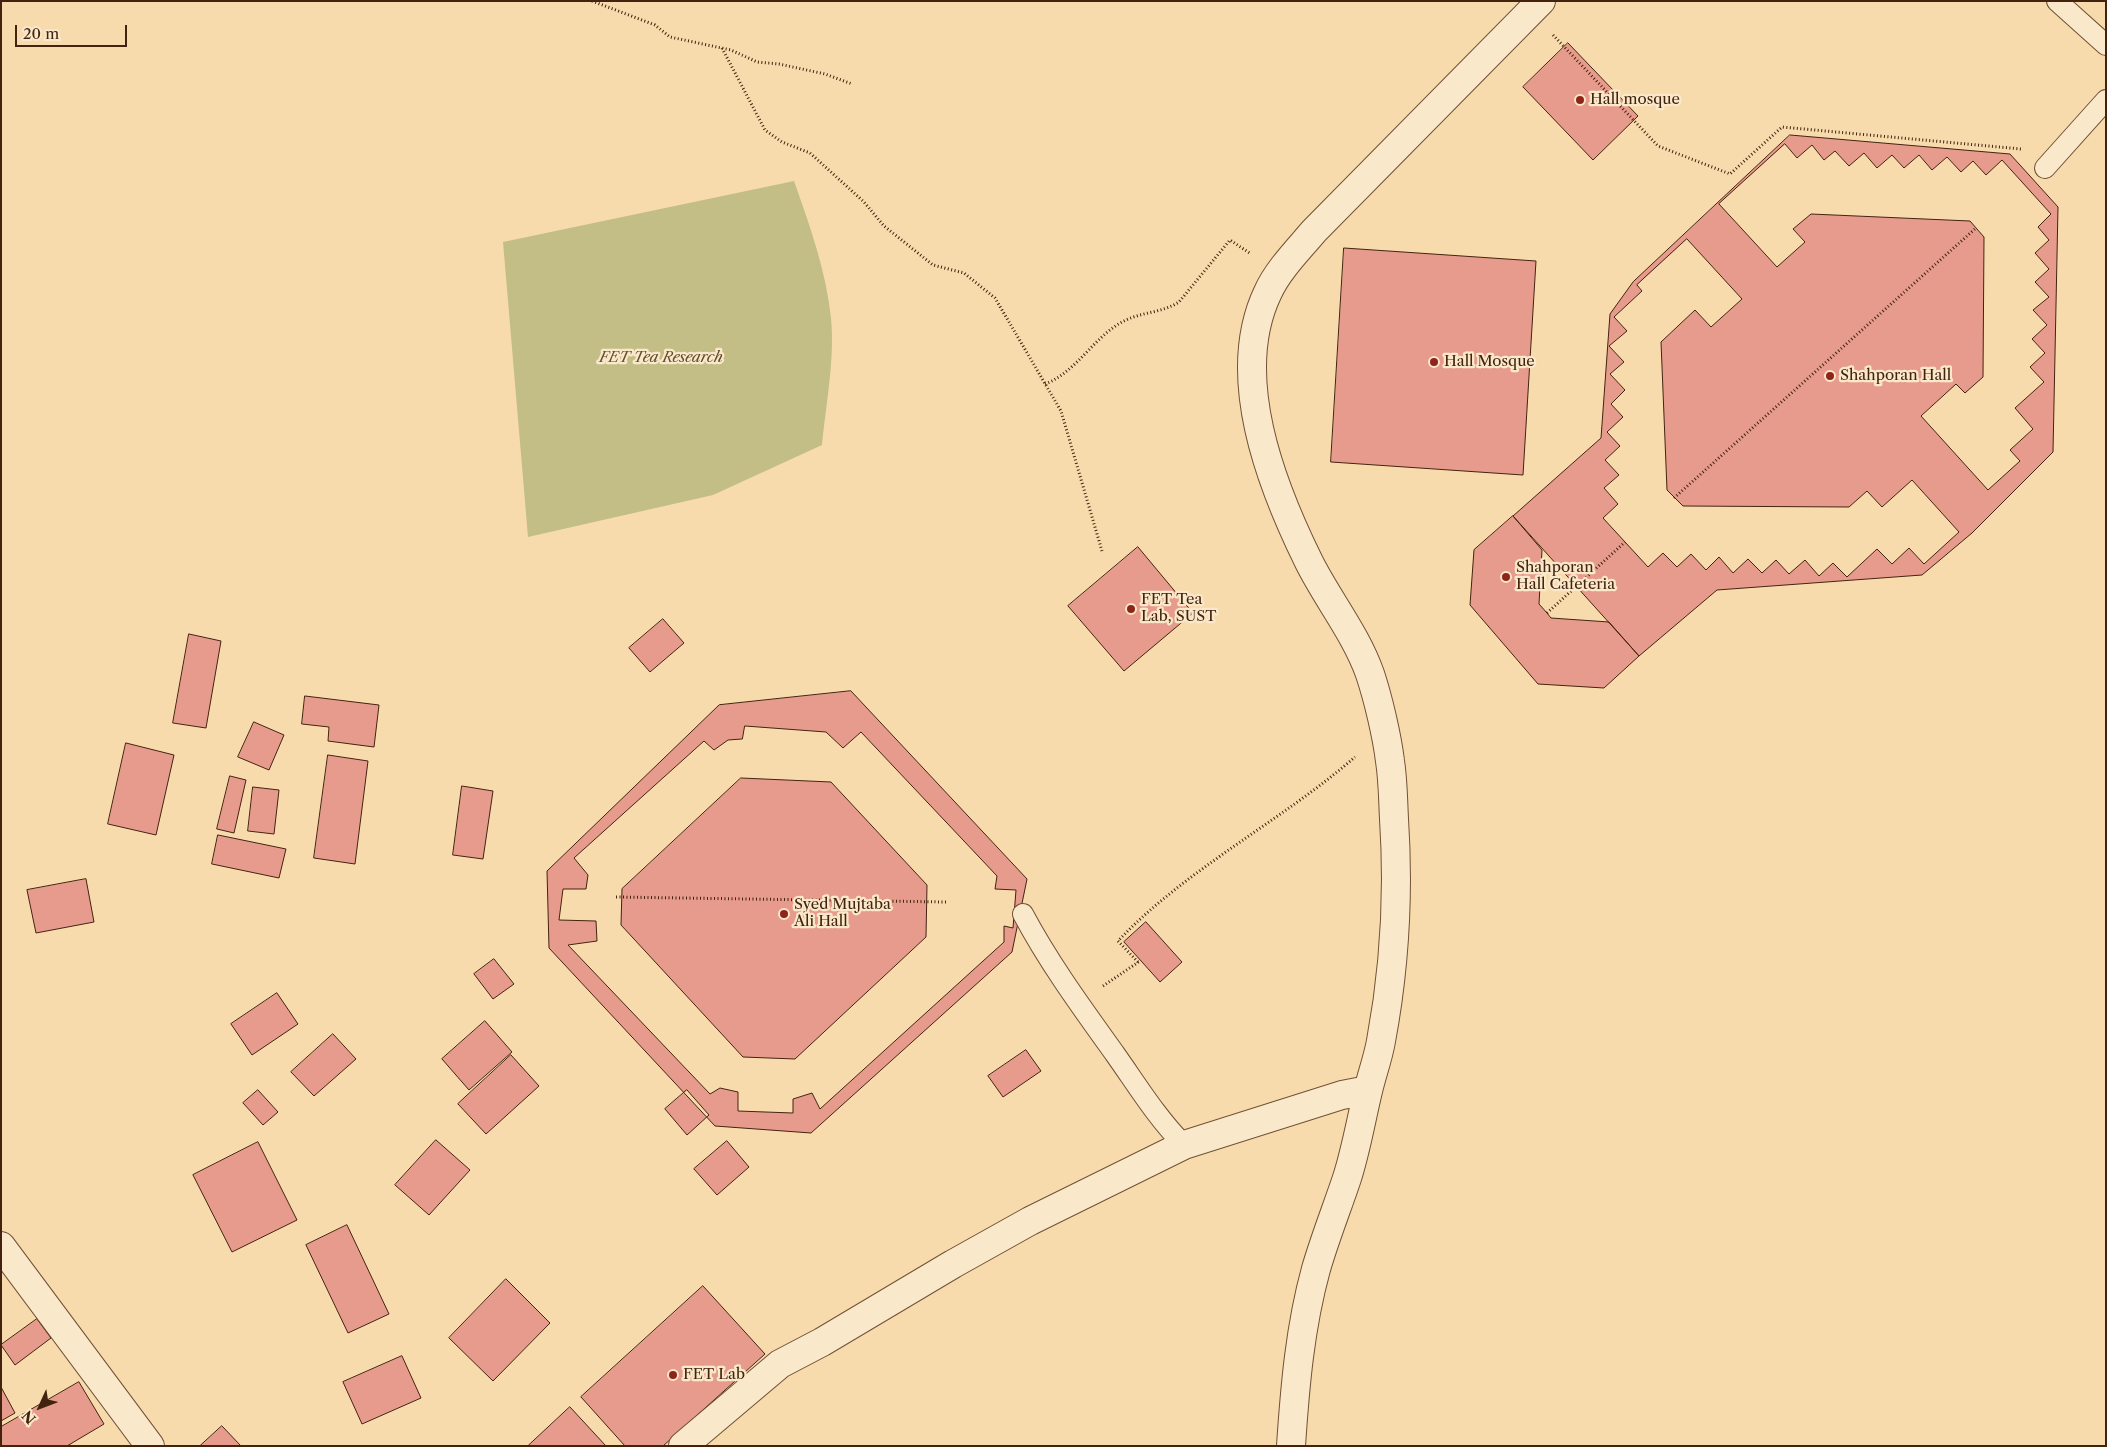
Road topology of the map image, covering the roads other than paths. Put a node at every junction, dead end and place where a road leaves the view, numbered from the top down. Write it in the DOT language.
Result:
graph roads {
  1 [pos="1541,1"];
  2 [pos="2057,1"];
  3 [pos="2106,44"];
  4 [pos="2106,100"];
  5 [pos="2045,168"];
  6 [pos="1023,914"];
  7 [pos="1368,1090"];
  8 [pos="1184,1145"];
  9 [pos="1,1246"];
  10 [pos="150,1446"];
  11 [pos="683,1446"];
  12 [pos="1291,1446"];
  1 -- 7 [label="street"];
  2 -- 3 [label="lane"];
  4 -- 5 [label="lane"];
  6 -- 8 [label="lane"];
  7 -- 8 [label="street"];
  7 -- 12 [label="street"];
  8 -- 11 [label="street"];
  9 -- 10 [label="street"];
}
